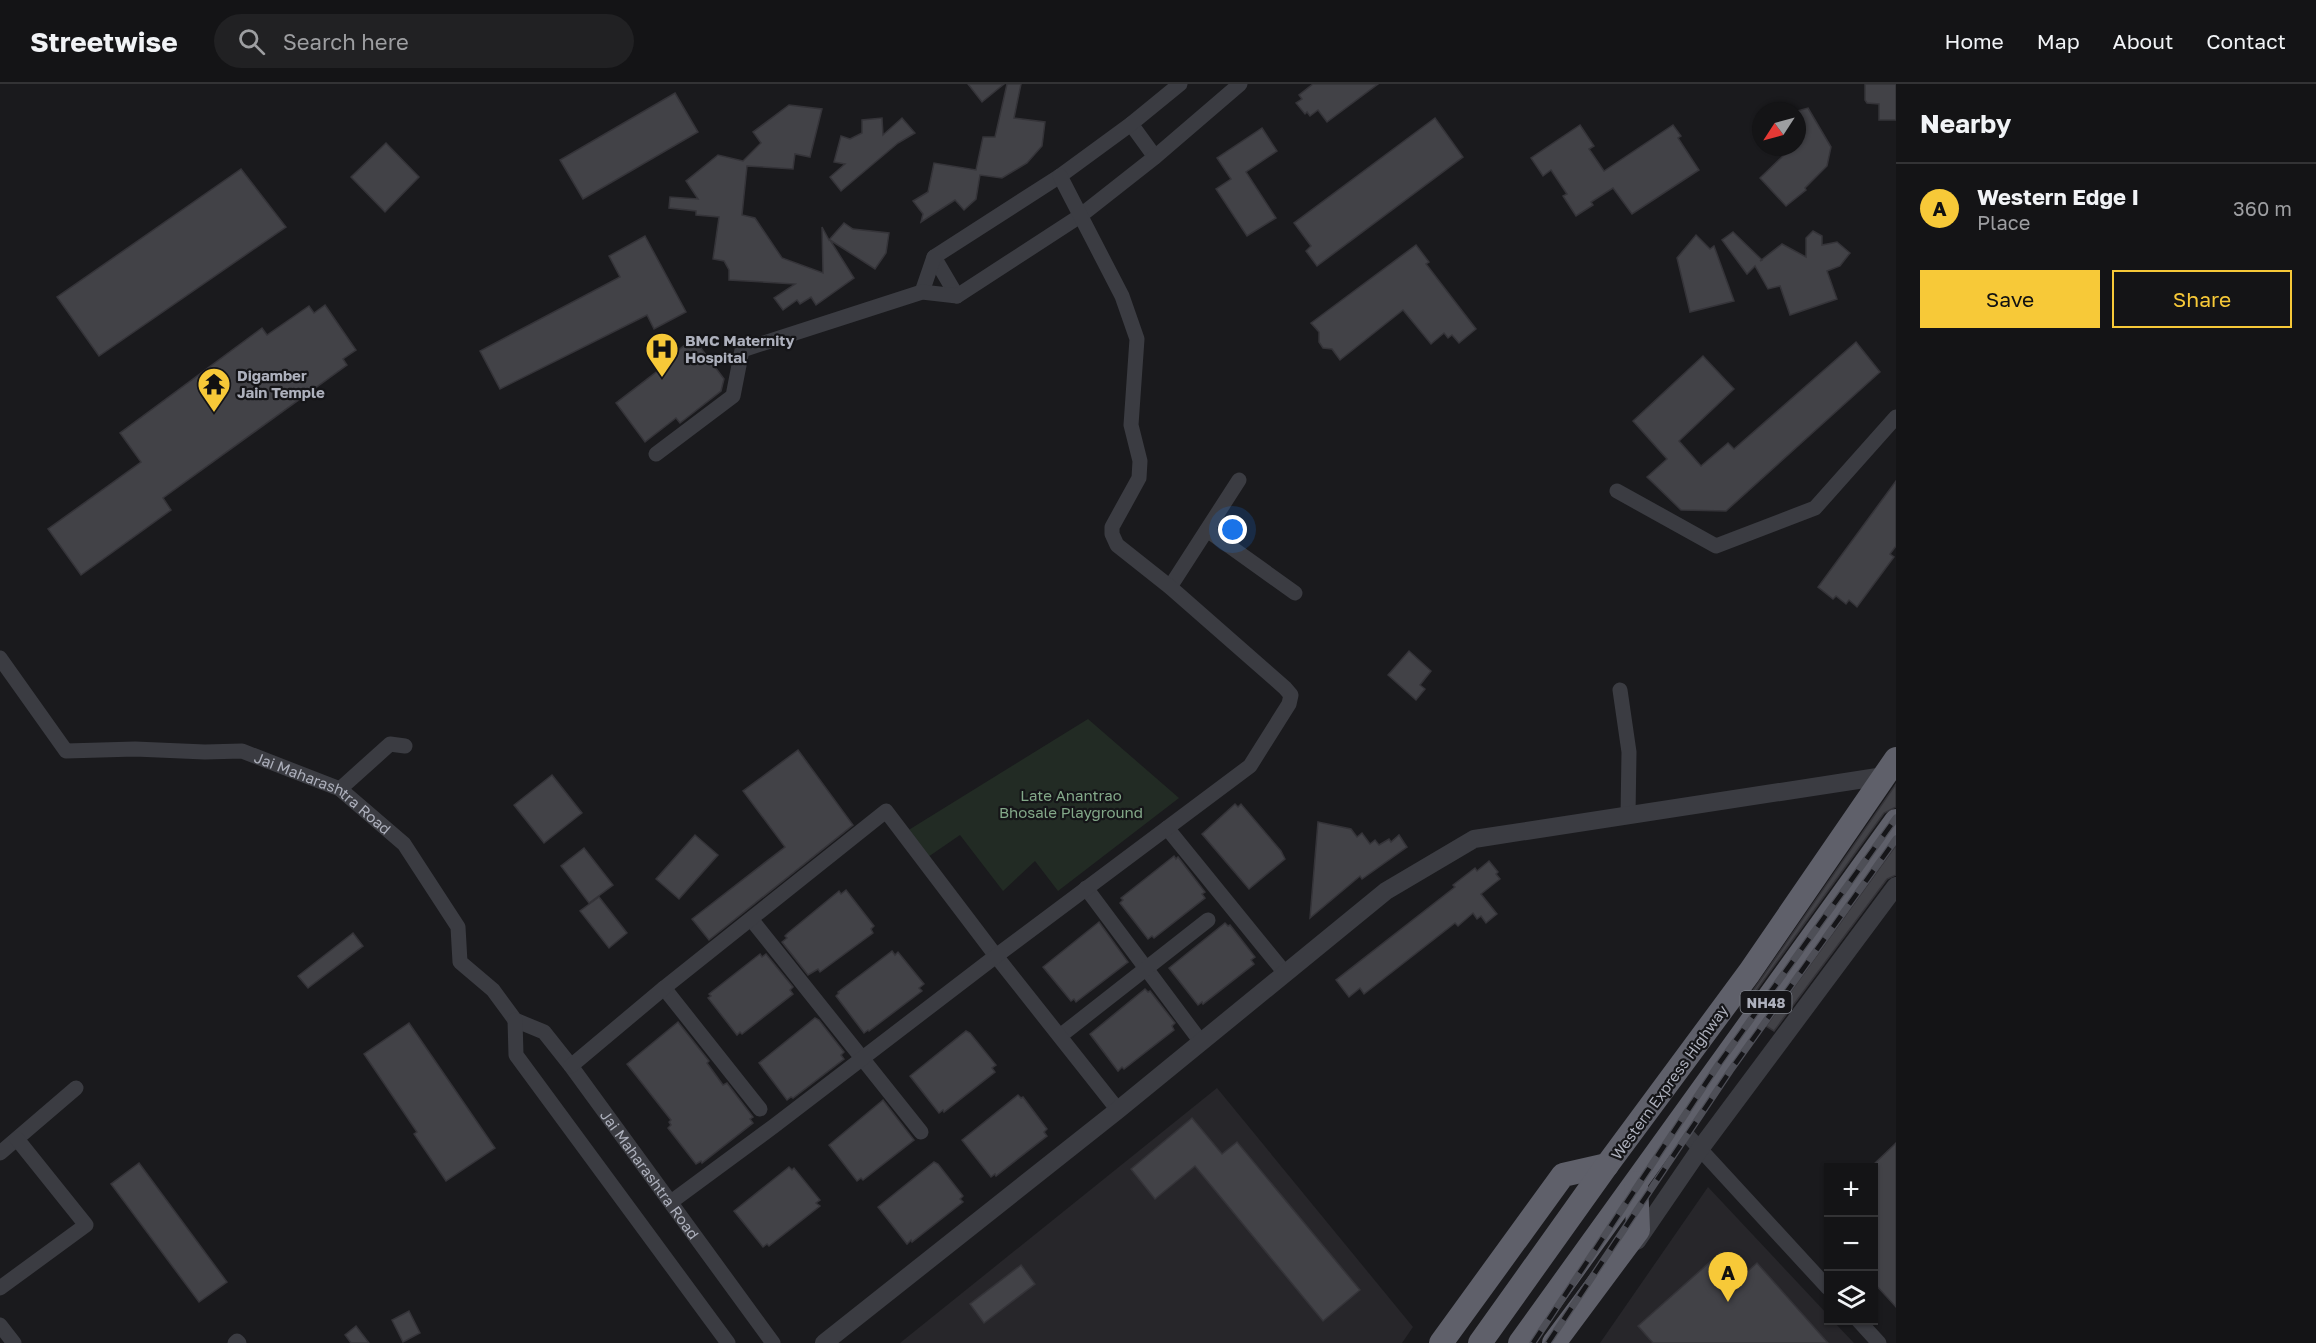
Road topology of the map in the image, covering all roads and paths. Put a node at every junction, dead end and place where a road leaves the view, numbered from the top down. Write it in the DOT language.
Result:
graph roads {
  1 [pos="1180,84"];
  2 [pos="1240,84"];
  3 [pos="1131,124"];
  4 [pos="1155,157"];
  5 [pos="1060,176"];
  6 [pos="1080,216"];
  7 [pos="934,257"];
  8 [pos="922,292"];
  9 [pos="957,296"];
  10 [pos="1896,417"];
  11 [pos="656,454"];
  12 [pos="1239,480"];
  13 [pos="1617,491"];
  14 [pos="1207,530"];
  15 [pos="1170,587"];
  16 [pos="1295,593"];
  17 [pos="0,658"];
  18 [pos="1620,690"];
  19 [pos="405,746"];
  20 [pos="1890,768"];
  21 [pos="340,789"];
  22 [pos="1628,816"];
  23 [pos="1896,821"];
  24 [pos="1167,828"];
  25 [pos="1896,886"];
  26 [pos="1086,888"];
  27 [pos="750,918"];
  28 [pos="1208,920"];
  29 [pos="996,956"];
  30 [pos="1146,968"];
  31 [pos="1285,973"];
  32 [pos="664,988"];
  33 [pos="515,1020"];
  34 [pos="1060,1036"];
  35 [pos="1201,1042"];
  36 [pos="863,1058"];
  37 [pos="571,1066"];
  38 [pos="76,1088"];
  39 [pos="760,1109"];
  40 [pos="1118,1110"];
  41 [pos="1678,1125"];
  42 [pos="921,1132"];
  43 [pos="17,1139"];
  44 [pos="1700,1149"];
  45 [pos="0,1153"];
  46 [pos="1607,1165"];
  47 [pos="1635,1183"];
  48 [pos="671,1202"];
  49 [pos="1824,1284"];
  50 [pos="0,1288"];
  51 [pos="0,1325"];
  52 [pos="1863,1325"];
  53 [pos="1481,1341"];
  54 [pos="14,1343"];
  55 [pos="728,1343"];
  56 [pos="773,1343"];
  57 [pos="824,1343"];
  58 [pos="1440,1343"];
  59 [pos="1520,1343"];
  60 [pos="1554,1343"];
  61 [pos="1568,1343"];
  62 [pos="1879,1343"];
  1 -- 3 [label="street"];
  2 -- 4 [label="street"];
  3 -- 4 [label="street"];
  3 -- 5 [label="street"];
  4 -- 6 [label="street"];
  5 -- 6 [label="street"];
  5 -- 7 [label="street"];
  6 -- 9 [label="street"];
  6 -- 15 [label="street"];
  7 -- 8 [label="street"];
  7 -- 9 [label="street"];
  8 -- 9 [label="street"];
  8 -- 11 [label="street"];
  10 -- 13 [label="street"];
  12 -- 14 [label="street"];
  14 -- 15 [label="street"];
  14 -- 16 [label="street"];
  15 -- 24 [label="street"];
  17 -- 21 [label="street, Jai Maharashtra Road"];
  18 -- 22 [label="street"];
  19 -- 21 [label="street"];
  20 -- 22 [label="street"];
  20 -- 46 [label="highway, Western Express Highway / NH48"];
  21 -- 33 [label="street, Jai Maharashtra Road"];
  22 -- 31 [label="street"];
  23 -- 41 [label="highway, NH48"];
  24 -- 26 [label="street"];
  24 -- 31 [label="street"];
  25 -- 44 [label="street"];
  26 -- 29 [label="street"];
  26 -- 30 [label="street"];
  27 -- 29 [label="street"];
  27 -- 32 [label="street"];
  27 -- 36 [label="street"];
  28 -- 30 [label="street"];
  29 -- 34 [label="street"];
  29 -- 36 [label="street"];
  30 -- 34 [label="street"];
  30 -- 35 [label="street"];
  31 -- 35 [label="street"];
  32 -- 37 [label="street"];
  32 -- 39 [label="street"];
  33 -- 37 [label="street, Jai Maharashtra Road"];
  33 -- 55 [label="street"];
  34 -- 40 [label="street"];
  35 -- 40 [label="street"];
  36 -- 42 [label="street"];
  36 -- 48 [label="street"];
  37 -- 48 [label="street, Jai Maharashtra Road"];
  38 -- 43 [label="street"];
  40 -- 57 [label="street"];
  41 -- 44 [label="street"];
  41 -- 47 [label="highway, NH48"];
  43 -- 45 [label="street"];
  43 -- 50 [label="street"];
  44 -- 49 [label="street"];
  44 -- 61 [label="street"];
  46 -- 53 [label="highway, Western Express Highway / NH48"];
  46 -- 58 [label="highway"];
  47 -- 59 [label="highway, NH48"];
  47 -- 60 [label="highway"];
  48 -- 56 [label="street, Jai Maharashtra Road"];
  51 -- 54 [label="street"];
  52 -- 62 [label="street"];
}
